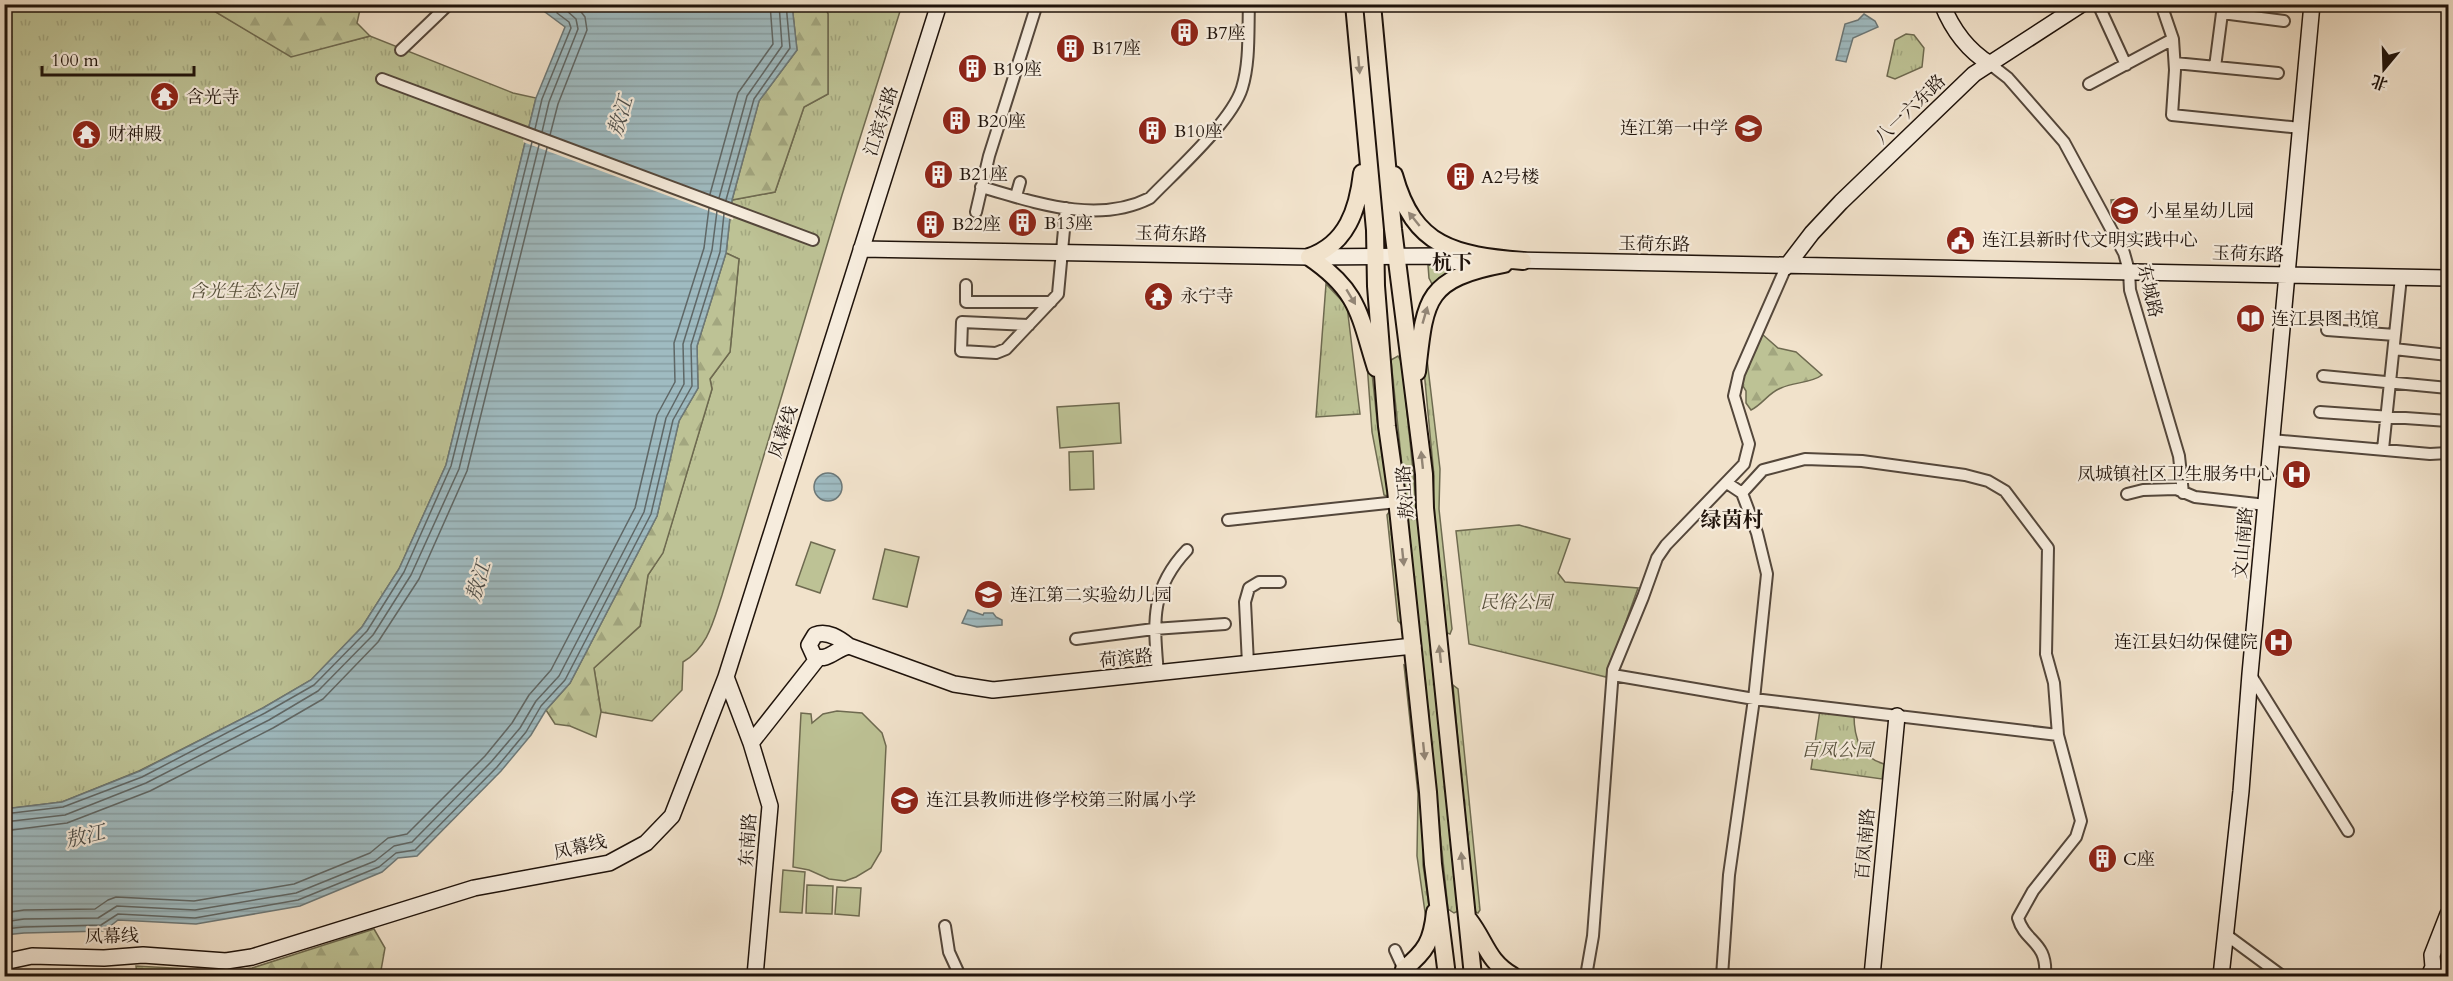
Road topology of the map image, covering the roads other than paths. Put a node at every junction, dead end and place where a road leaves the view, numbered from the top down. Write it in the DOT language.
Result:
graph roads {
  1 [pos="449,4"];
  2 [pos="939,4"];
  3 [pos="1036,4"];
  4 [pos="1043,4"];
  5 [pos="1249,4"];
  6 [pos="1354,4"];
  7 [pos="1372,4"];
  8 [pos="1942,4"];
  9 [pos="2082,4"];
  10 [pos="2098,4"];
  11 [pos="2161,4"];
  12 [pos="2312,4"];
  13 [pos="2284,21"];
  14 [pos="1038,22"];
  15 [pos="2174,39"];
  16 [pos="401,50"];
  17 [pos="1974,52"];
  18 [pos="2175,63"];
  19 [pos="1990,64"];
  20 [pos="2126,65"];
  21 [pos="2215,67"];
  22 [pos="1976,73"];
  23 [pos="2278,73"];
  24 [pos="382,79"];
  25 [pos="2089,84"];
  26 [pos="2301,128"];
  27 [pos="1384,138"];
  28 [pos="1366,140"];
  29 [pos="1020,182"];
  30 [pos="981,187"];
  31 [pos="1016,196"];
  32 [pos="1066,208"];
  33 [pos="976,212"];
  34 [pos="813,240"];
  35 [pos="861,249"];
  36 [pos="1061,251"];
  37 [pos="1443,251"];
  38 [pos="1375,256"];
  39 [pos="1397,256"];
  40 [pos="1309,257"];
  41 [pos="1523,261"];
  42 [pos="1786,267"];
  43 [pos="2129,271"];
  44 [pos="2288,275"];
  45 [pos="2401,277"];
  46 [pos="2448,278"];
  47 [pos="966,285"];
  48 [pos="1009,302"];
  49 [pos="1051,302"];
  50 [pos="1009,324"];
  51 [pos="1029,325"];
  52 [pos="2327,330"];
  53 [pos="2395,335"];
  54 [pos="2394,349"];
  55 [pos="1381,353"];
  56 [pos="1408,353"];
  57 [pos="2448,355"];
  58 [pos="2323,376"];
  59 [pos="2390,383"];
  60 [pos="2448,388"];
  61 [pos="1415,393"];
  62 [pos="1384,395"];
  63 [pos="2320,412"];
  64 [pos="2387,418"];
  65 [pos="2448,421"];
  66 [pos="2272,440"];
  67 [pos="2383,449"];
  68 [pos="2448,453"];
  69 [pos="1726,483"];
  70 [pos="1742,493"];
  71 [pos="2182,493"];
  72 [pos="2127,495"];
  73 [pos="1397,502"];
  74 [pos="2266,505"];
  75 [pos="1228,520"];
  76 [pos="1187,550"];
  77 [pos="1280,582"];
  78 [pos="1225,624"];
  79 [pos="1154,629"];
  80 [pos="1076,639"];
  81 [pos="849,646"];
  82 [pos="1413,646"];
  83 [pos="818,658"];
  84 [pos="1248,664"];
  85 [pos="1158,674"];
  86 [pos="2250,674"];
  87 [pos="1613,675"];
  88 [pos="726,677"];
  89 [pos="1754,699"];
  90 [pos="1897,716"];
  91 [pos="2058,735"];
  92 [pos="751,743"];
  93 [pos="2348,831"];
  94 [pos="1437,893"];
  95 [pos="2448,914"];
  96 [pos="1441,920"];
  97 [pos="1468,920"];
  98 [pos="945,927"];
  99 [pos="2225,934"];
  100 [pos="1395,950"];
  101 [pos="2432,955"];
  102 [pos="4,962"];
  103 [pos="1405,973"];
  104 [pos="755,976"];
  105 [pos="960,976"];
  106 [pos="1447,976"];
  107 [pos="1473,976"];
  108 [pos="1512,976"];
  109 [pos="1586,976"];
  110 [pos="1722,976"];
  111 [pos="1872,976"];
  112 [pos="2045,976"];
  113 [pos="2221,976"];
  114 [pos="2282,976"];
  115 [pos="2418,976"];
  116 [pos="2428,976"];
  1 -- 16 [label="street"];
  2 -- 35 [label="main road, 江滨东路"];
  3 -- 30 [label="street"];
  4 -- 14 [label="street"];
  5 -- 32 [label="street"];
  6 -- 28 [label="main road, 敖江路, one-way"];
  7 -- 27 [label="main road, 敖江路"];
  8 -- 17 [label="main road"];
  9 -- 19 [label="main road, 八一六东路"];
  10 -- 20 [label="street"];
  11 -- 15 [label="street"];
  12 -- 26 [label="main road, 文山南路"];
  13 -- 21 [label="street"];
  15 -- 18 [label="street"];
  15 -- 20 [label="street"];
  17 -- 19 [label="main road"];
  17 -- 22 [label="main road"];
  18 -- 21 [label="street"];
  18 -- 26 [label="street"];
  19 -- 22 [label="main road, 八一六东路"];
  19 -- 43 [label="street, 东城路"];
  20 -- 25 [label="street"];
  21 -- 23 [label="street"];
  22 -- 42 [label="main road, 八一六东路"];
  24 -- 34 [label="street"];
  26 -- 44 [label="main road, 文山南路"];
  37 -- 27 [label="main road, one-way"];
  27 -- 39 [label="main road, 敖江路"];
  28 -- 38 [label="main road, 敖江路"];
  28 -- 40 [label="main road"];
  29 -- 31 [label="street"];
  30 -- 31 [label="street"];
  30 -- 33 [label="street"];
  31 -- 32 [label="street"];
  32 -- 36 [label="street"];
  35 -- 36 [label="main road, 玉荷东路"];
  35 -- 88 [label="main road, 凤幕线"];
  36 -- 40 [label="main road, 玉荷东路"];
  36 -- 49 [label="street"];
  37 -- 39 [label="main road, 玉荷东路"];
  37 -- 41 [label="main road"];
  38 -- 39 [label="main road, 玉荷东路"];
  38 -- 40 [label="main road, 玉荷东路"];
  38 -- 55 [label="main road, 敖江路"];
  39 -- 56 [label="main road, 敖江路"];
  40 -- 62 [label="main road, one-way"];
  41 -- 42 [label="main road, 玉荷东路"];
  61 -- 41 [label="main road, one-way"];
  42 -- 43 [label="main road, 玉荷东路"];
  42 -- 69 [label="street"];
  43 -- 44 [label="main road, 玉荷东路"];
  43 -- 71 [label="street, 东城路"];
  44 -- 45 [label="main road, 玉荷东路"];
  44 -- 66 [label="main road, 文山南路"];
  45 -- 46 [label="main road, 玉荷东路"];
  45 -- 53 [label="street"];
  47 -- 48 [label="street"];
  48 -- 49 [label="street"];
  48 -- 50 [label="street"];
  49 -- 51 [label="street"];
  50 -- 51 [label="street"];
  50 -- 51 [label="street"];
  52 -- 53 [label="street"];
  53 -- 54 [label="street"];
  54 -- 57 [label="street"];
  54 -- 59 [label="street"];
  55 -- 56 [label="main road"];
  55 -- 62 [label="main road, 敖江路"];
  56 -- 61 [label="main road, 敖江路"];
  58 -- 59 [label="street"];
  59 -- 60 [label="street"];
  59 -- 64 [label="street"];
  97 -- 61 [label="main road, 敖江路, one-way"];
  62 -- 73 [label="main road, 敖江路"];
  63 -- 64 [label="street"];
  64 -- 65 [label="street"];
  64 -- 67 [label="street"];
  66 -- 67 [label="street"];
  66 -- 74 [label="main road, 文山南路"];
  67 -- 68 [label="street"];
  69 -- 70 [label="street"];
  69 -- 87 [label="street"];
  70 -- 89 [label="street"];
  70 -- 91 [label="street"];
  71 -- 72 [label="street"];
  71 -- 74 [label="street"];
  73 -- 75 [label="street"];
  73 -- 82 [label="main road, 敖江路, one-way"];
  74 -- 86 [label="main road, 文山南路"];
  76 -- 79 [label="street"];
  77 -- 84 [label="street"];
  78 -- 79 [label="street"];
  79 -- 80 [label="street"];
  79 -- 85 [label="street"];
  81 -- 83 [label="main road"];
  81 -- 83 [label="main road, 荷滨路"];
  81 -- 85 [label="main road, 荷滨路"];
  82 -- 84 [label="main road, 荷滨路"];
  82 -- 94 [label="main road, 敖江路, one-way"];
  83 -- 92 [label="main road"];
  84 -- 85 [label="main road, 荷滨路"];
  86 -- 93 [label="street"];
  86 -- 99 [label="main road, 文山南路"];
  87 -- 89 [label="street"];
  87 -- 109 [label="street"];
  88 -- 92 [label="main road, 东南路"];
  88 -- 102 [label="main road, 凤幕线"];
  89 -- 90 [label="street"];
  89 -- 110 [label="street"];
  90 -- 91 [label="street"];
  90 -- 111 [label="main road, 百凤南路"];
  91 -- 112 [label="street"];
  92 -- 104 [label="main road, 东南路"];
  94 -- 96 [label="main road, 敖江路"];
  94 -- 103 [label="main road"];
  95 -- 101 [label="main road"];
  96 -- 97 [label="main road"];
  96 -- 106 [label="main road, 敖江路"];
  97 -- 107 [label="main road, 敖江路"];
  97 -- 108 [label="main road"];
  98 -- 105 [label="street"];
  99 -- 113 [label="main road, 文山南路"];
  99 -- 114 [label="street"];
  100 -- 103 [label="street"];
  101 -- 115 [label="main road"];
  101 -- 116 [label="main road"];
}
